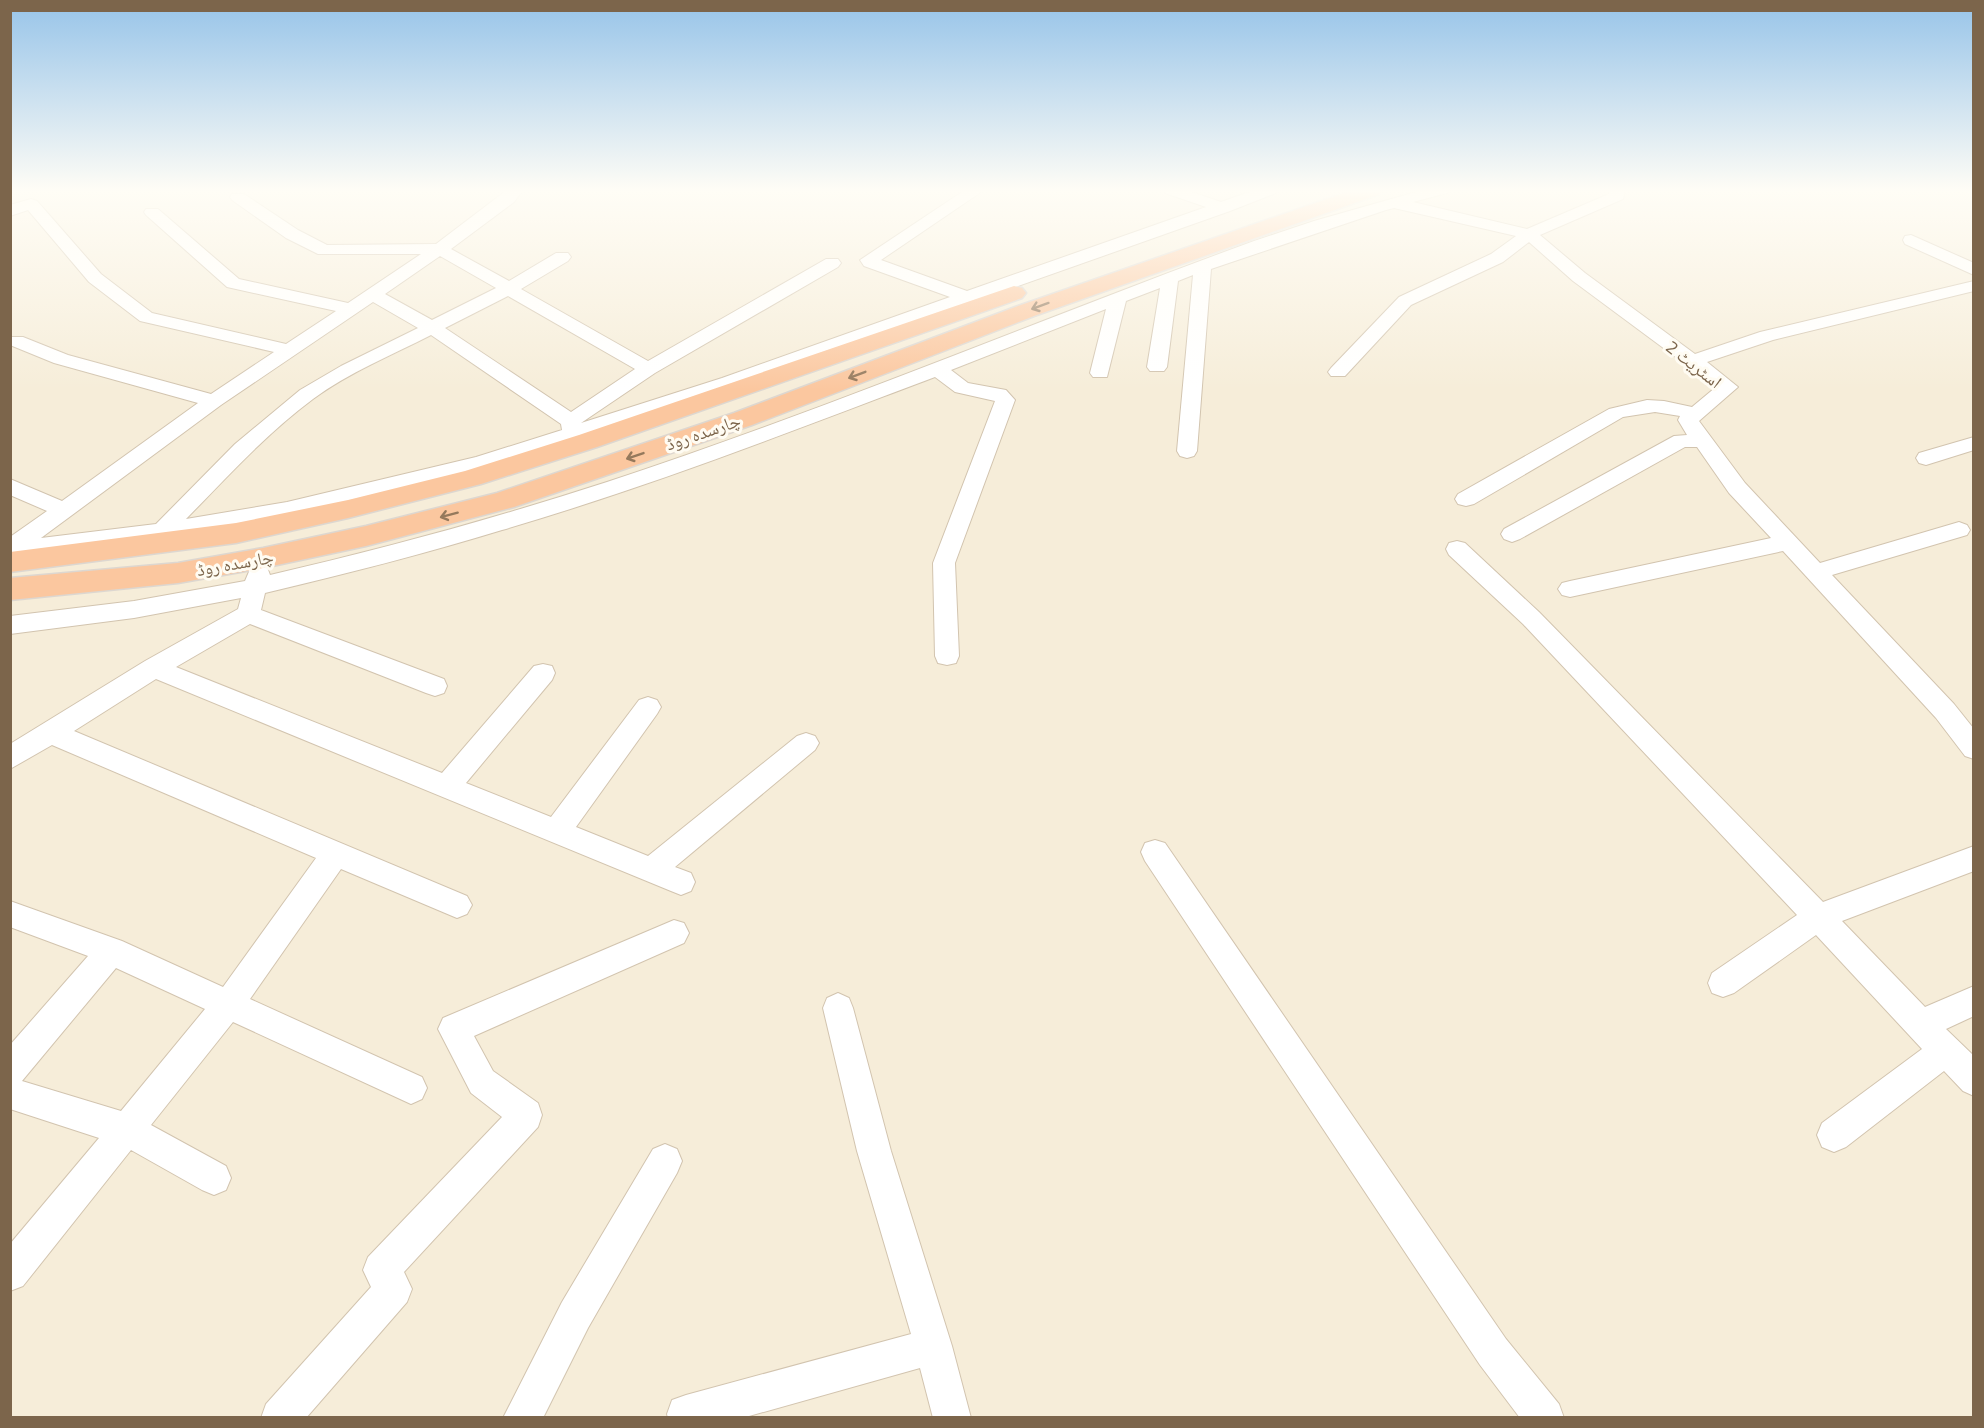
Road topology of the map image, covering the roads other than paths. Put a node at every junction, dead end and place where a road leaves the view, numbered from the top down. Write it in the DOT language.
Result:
graph roads {
  1 [pos="77,257"];
  2 [pos="203,257"];
  3 [pos="428,257"];
  4 [pos="454,257"];
  5 [pos="562,257"];
  6 [pos="874,257"];
  7 [pos="1089,257"];
  8 [pos="1130,257"];
  9 [pos="1167,257"];
  10 [pos="1226,257"];
  11 [pos="1499,257"];
  12 [pos="1555,257"];
  13 [pos="1946,257"];
  14 [pos="832,263"];
  15 [pos="1203,266"];
  16 [pos="1974,270"];
  17 [pos="1170,279"];
  18 [pos="1974,286"];
  19 [pos="1064,287"];
  20 [pos="510,288"];
  21 [pos="371,294"];
  22 [pos="966,297"];
  23 [pos="1118,299"];
  24 [pos="352,309"];
  25 [pos="432,328"];
  26 [pos="16,341"];
  27 [pos="290,350"];
  28 [pos="1692,361"];
  29 [pos="1158,367"];
  30 [pos="648,369"];
  31 [pos="936,369"];
  32 [pos="1338,372"];
  33 [pos="1100,373"];
  34 [pos="214,400"];
  35 [pos="1695,414"];
  36 [pos="572,427"];
  37 [pos="1702,441"];
  38 [pos="1974,443"];
  39 [pos="1187,451"];
  40 [pos="1926,458"];
  41 [pos="10,486"];
  42 [pos="1467,499"];
  43 [pos="63,510"];
  44 [pos="1959,530"];
  45 [pos="162,531"];
  46 [pos="1512,534"];
  47 [pos="1788,542"];
  48 [pos="10,549"];
  49 [pos="1457,549"];
  50 [pos="263,558"];
  51 [pos="10,562"];
  52 [pos="1816,572"];
  53 [pos="255,587"];
  54 [pos="10,589"];
  55 [pos="1570,589"];
  56 [pos="249,614"];
  57 [pos="10,625"];
  58 [pos="947,656"];
  59 [pos="154,668"];
  60 [pos="543,673"];
  61 [pos="435,686"];
  62 [pos="648,707"];
  63 [pos="49,732"];
  64 [pos="807,743"];
  65 [pos="1974,748"];
  66 [pos="10,758"];
  67 [pos="447,787"];
  68 [pos="557,831"];
  69 [pos="1155,852"];
  70 [pos="335,855"];
  71 [pos="1974,858"];
  72 [pos="651,870"];
  73 [pos="681,882"];
  74 [pos="458,905"];
  75 [pos="10,914"];
  76 [pos="1818,917"];
  77 [pos="674,933"];
  78 [pos="111,951"];
  79 [pos="1723,983"];
  80 [pos="1974,1000"];
  81 [pos="229,1004"];
  82 [pos="838,1008"];
  83 [pos="1921,1025"];
  84 [pos="1945,1051"];
  85 [pos="10,1070"];
  86 [pos="1974,1080"];
  87 [pos="411,1088"];
  88 [pos="10,1093"];
  89 [pos="127,1130"];
  90 [pos="1834,1135"];
  91 [pos="665,1161"];
  92 [pos="214,1179"];
  93 [pos="10,1274"];
  94 [pos="933,1346"];
  95 [pos="686,1414"];
  96 [pos="280,1418"];
  97 [pos="522,1418"];
  98 [pos="952,1418"];
  99 [pos="1545,1418"];
  1 -- 27 [label="street"];
  2 -- 24 [label="street"];
  3 -- 21 [label="street"];
  4 -- 20 [label="street"];
  5 -- 20 [label="street"];
  6 -- 22 [label="street"];
  7 -- 22 [label="street"];
  8 -- 19 [label="highway, چارسدہ روڈ"];
  9 -- 19 [label="highway, چارسدہ روڈ"];
  10 -- 15 [label="street"];
  11 -- 32 [label="street"];
  12 -- 28 [label="street, اسٹریٹ 2"];
  13 -- 16 [label="street"];
  14 -- 30 [label="street"];
  15 -- 17 [label="street"];
  15 -- 39 [label="street"];
  17 -- 23 [label="street"];
  17 -- 29 [label="street"];
  18 -- 28 [label="street"];
  19 -- 50 [label="highway, چارسدہ روڈ, one-way"];
  19 -- 51 [label="highway, چارسدہ روڈ"];
  20 -- 25 [label="street"];
  20 -- 30 [label="street"];
  21 -- 24 [label="street"];
  21 -- 25 [label="street"];
  22 -- 36 [label="street"];
  23 -- 31 [label="street"];
  23 -- 33 [label="street"];
  24 -- 27 [label="street"];
  25 -- 36 [label="street"];
  25 -- 45 [label="street"];
  26 -- 34 [label="street"];
  27 -- 34 [label="street"];
  28 -- 35 [label="street, اسٹریٹ 2"];
  30 -- 36 [label="street"];
  31 -- 53 [label="street"];
  31 -- 58 [label="street"];
  34 -- 43 [label="street"];
  35 -- 37 [label="street, اسٹریٹ 2"];
  35 -- 42 [label="street"];
  36 -- 45 [label="street"];
  37 -- 46 [label="street"];
  37 -- 47 [label="street, اسٹریٹ 2"];
  38 -- 40 [label="street"];
  41 -- 43 [label="street"];
  43 -- 48 [label="street"];
  44 -- 52 [label="street"];
  45 -- 48 [label="street"];
  47 -- 52 [label="street, اسٹریٹ 2"];
  47 -- 55 [label="street"];
  49 -- 76 [label="street"];
  50 -- 53 [label="street"];
  50 -- 54 [label="highway, چارسدہ روڈ"];
  52 -- 65 [label="street, اسٹریٹ 2"];
  53 -- 56 [label="street"];
  53 -- 57 [label="street"];
  56 -- 59 [label="street"];
  56 -- 61 [label="street"];
  59 -- 63 [label="street"];
  59 -- 67 [label="street"];
  60 -- 67 [label="street"];
  62 -- 68 [label="street"];
  63 -- 66 [label="street"];
  63 -- 70 [label="street"];
  64 -- 72 [label="street"];
  67 -- 68 [label="street"];
  68 -- 72 [label="street"];
  69 -- 99 [label="street"];
  70 -- 74 [label="street"];
  70 -- 81 [label="street"];
  71 -- 76 [label="street"];
  72 -- 73 [label="street"];
  75 -- 78 [label="street"];
  76 -- 79 [label="street"];
  76 -- 83 [label="street"];
  77 -- 96 [label="street"];
  78 -- 81 [label="street"];
  78 -- 85 [label="street"];
  80 -- 83 [label="street"];
  81 -- 87 [label="street"];
  81 -- 89 [label="street"];
  82 -- 94 [label="street"];
  83 -- 84 [label="street"];
  84 -- 86 [label="street"];
  84 -- 90 [label="street"];
  88 -- 89 [label="street"];
  89 -- 92 [label="street"];
  89 -- 93 [label="street"];
  91 -- 97 [label="street"];
  94 -- 95 [label="street"];
  94 -- 98 [label="street"];
}
